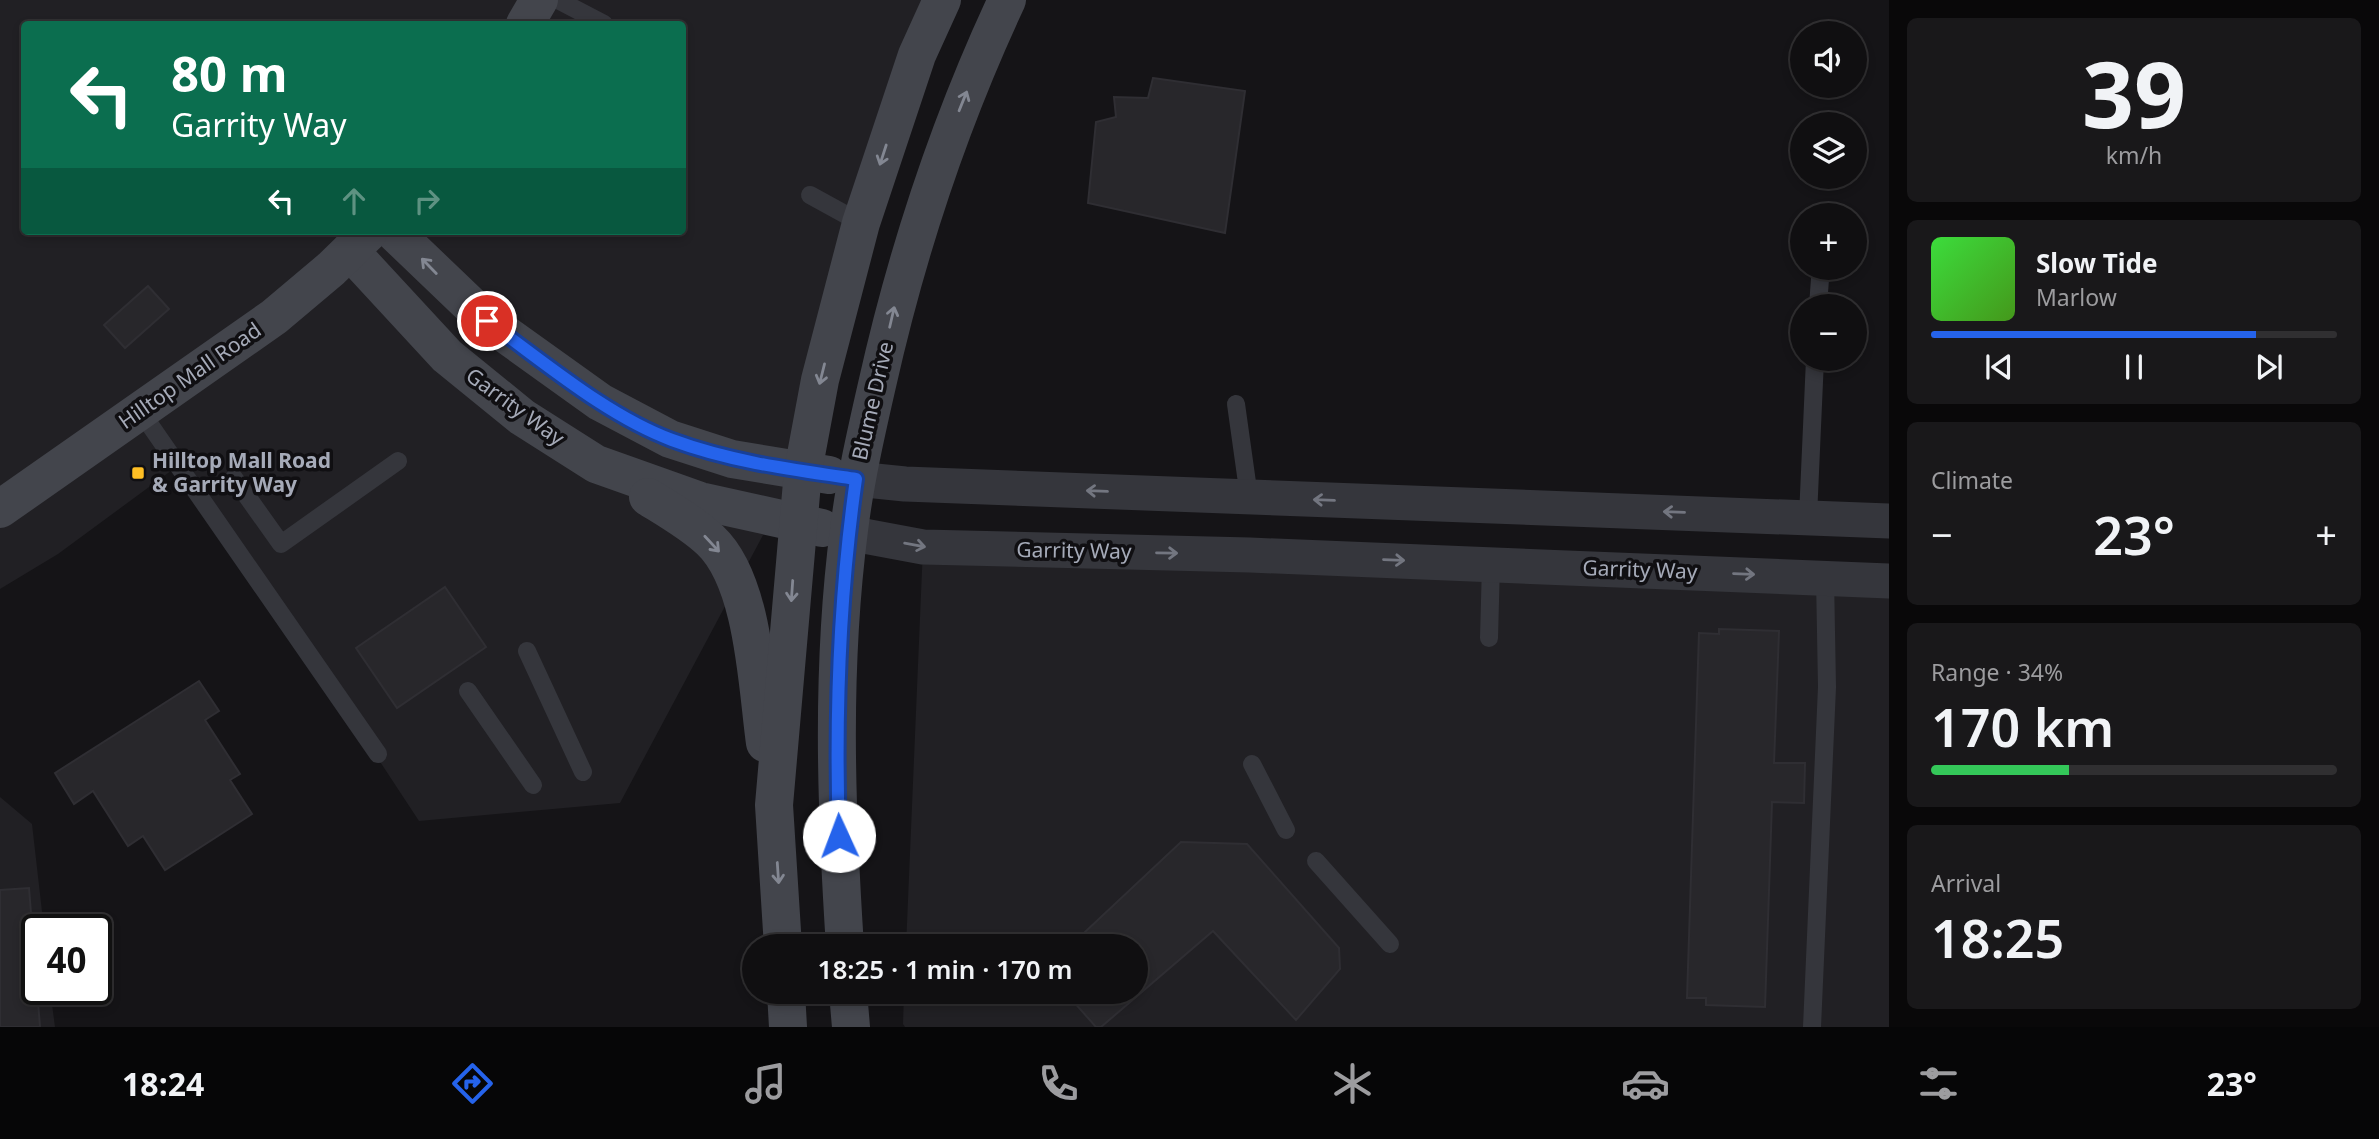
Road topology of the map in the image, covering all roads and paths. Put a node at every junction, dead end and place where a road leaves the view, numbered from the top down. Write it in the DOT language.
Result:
graph roads {
  1 [pos="539,0"];
  2 [pos="558,0"];
  3 [pos="942,0"];
  4 [pos="1007,0"];
  5 [pos="527,21"];
  6 [pos="598,21"];
  7 [pos="810,195"];
  8 [pos="861,223"];
  9 [pos="397,235"];
  10 [pos="360,241"];
  11 [pos="1814,371"];
  12 [pos="1236,404"];
  13 [pos="141,412"];
  14 [pos="398,461"];
  15 [pos="596,464"];
  16 [pos="803,471"];
  17 [pos="234,478"];
  18 [pos="856,479"];
  19 [pos="1249,497"];
  20 [pos="0,509"];
  21 [pos="1808,517"];
  22 [pos="1889,521"];
  23 [pos="797,523"];
  24 [pos="848,533"];
  25 [pos="1491,564"];
  26 [pos="1825,577"];
  27 [pos="1889,581"];
  28 [pos="1489,638"];
  29 [pos="527,651"];
  30 [pos="468,691"];
  31 [pos="378,754"];
  32 [pos="1252,764"];
  33 [pos="583,772"];
  34 [pos="533,785"];
  35 [pos="774,805"];
  36 [pos="1286,830"];
  37 [pos="1316,860"];
  38 [pos="782,934"];
  39 [pos="844,934"];
  40 [pos="1390,944"];
  41 [pos="787,1004"];
  42 [pos="849,1004"];
  43 [pos="788,1027"];
  44 [pos="851,1027"];
  45 [pos="1812,1027"];
  1 -- 5 [label="street"];
  2 -- 6 [label="lane"];
  3 -- 8 [label="street, one-way"];
  18 -- 4 [label="street, Blume Drive, one-way"];
  7 -- 8 [label="lane"];
  8 -- 16 [label="street, one-way"];
  16 -- 9 [label="street, one-way"];
  10 -- 13 [label="street, Hilltop Mall Road"];
  10 -- 15 [label="street, Garrity Way"];
  11 -- 21 [label="lane"];
  12 -- 19 [label="lane"];
  13 -- 20 [label="street, Hilltop Mall Road"];
  13 -- 31 [label="lane"];
  14 -- 17 [label="lane"];
  15 -- 23 [label="street, Garrity Way"];
  15 -- 35 [label="street, one-way"];
  16 -- 18 [label="street"];
  16 -- 23 [label="street"];
  19 -- 18 [label="street, one-way"];
  18 -- 24 [label="street, Blume Drive"];
  21 -- 19 [label="street, one-way"];
  21 -- 22 [label="street"];
  23 -- 24 [label="street, Garrity Way"];
  23 -- 35 [label="street, one-way"];
  24 -- 25 [label="street, Garrity Way, one-way"];
  24 -- 39 [label="street, Blume Drive"];
  25 -- 26 [label="street, Garrity Way, one-way"];
  25 -- 28 [label="lane"];
  26 -- 27 [label="street, Garrity Way"];
  26 -- 45 [label="lane"];
  29 -- 33 [label="lane"];
  30 -- 34 [label="lane"];
  32 -- 36 [label="lane"];
  35 -- 38 [label="street, one-way"];
  37 -- 40 [label="lane"];
  41 -- 43 [label="street"];
  42 -- 44 [label="street"];
}
